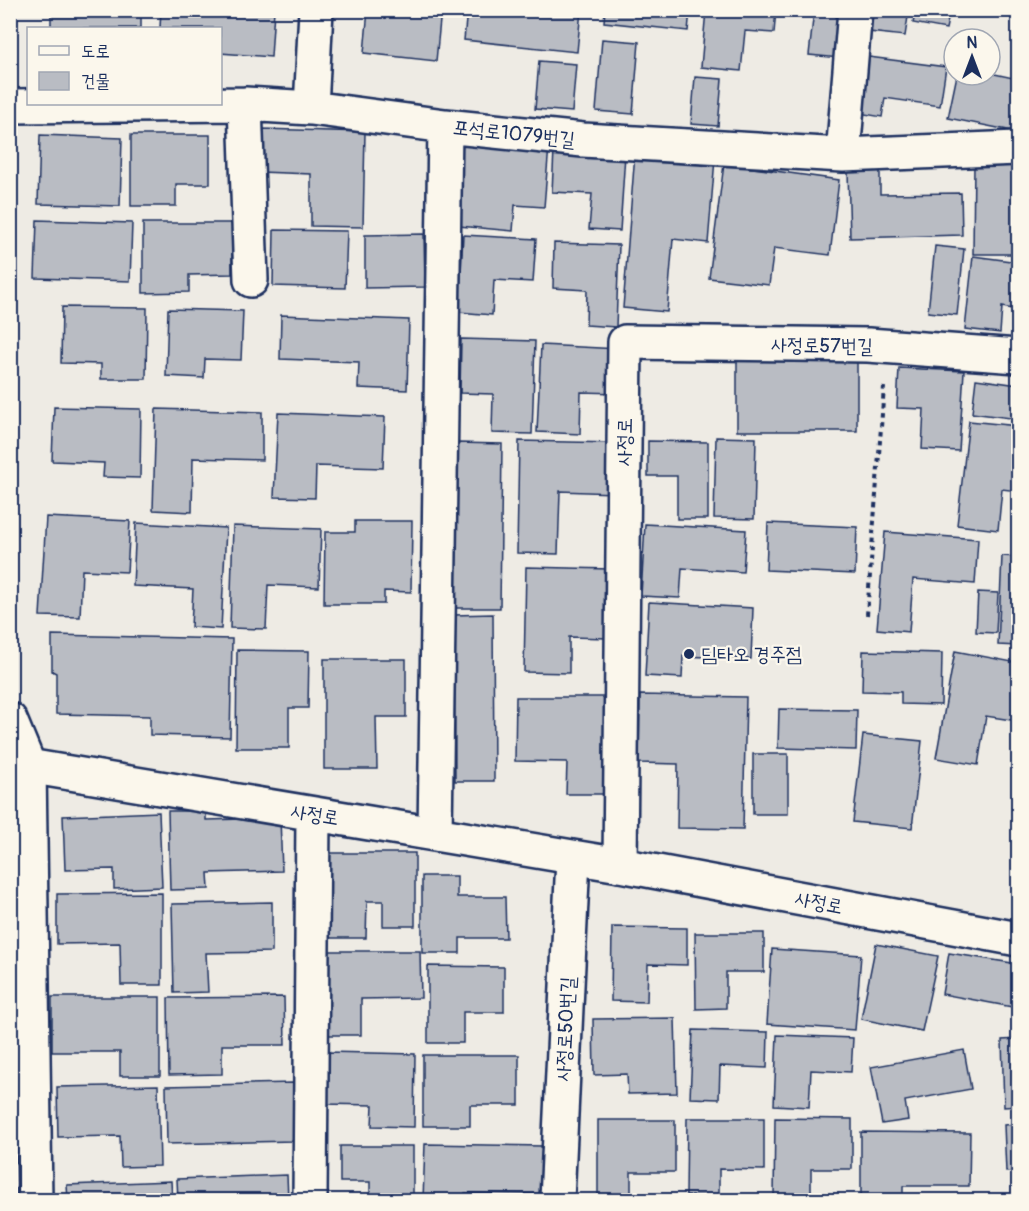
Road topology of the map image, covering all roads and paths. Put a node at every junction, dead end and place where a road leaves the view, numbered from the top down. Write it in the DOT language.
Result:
graph roads {
  1 [pos="316,10"];
  2 [pos="855,10"];
  3 [pos="222,104"];
  4 [pos="245,104"];
  5 [pos="128,105"];
  6 [pos="10,106"];
  7 [pos="310,108"];
  8 [pos="445,126"];
  9 [pos="1018,148"];
  10 [pos="843,154"];
  11 [pos="251,280"];
  12 [pos="625,342"];
  13 [pos="887,347"];
  14 [pos="1018,356"];
  15 [pos="867,615"];
  16 [pos="10,720"];
  17 [pos="20,764"];
  18 [pos="313,814"];
  19 [pos="435,834"];
  20 [pos="573,858"];
  21 [pos="620,865"];
  22 [pos="1018,939"];
  23 [pos="35,1200"];
  24 [pos="310,1200"];
  25 [pos="557,1200"];
  1 -- 7 [label="street"];
  2 -- 10 [label="street"];
  3 -- 4 [label="street, 포석로1079번길"];
  4 -- 7 [label="street, 포석로1079번길"];
  4 -- 11 [label="street"];
  5 -- 6 [label="street, 포석로1079번길"];
  7 -- 8 [label="street, 포석로1079번길"];
  8 -- 10 [label="street, 포석로1079번길"];
  8 -- 19 [label="street"];
  9 -- 10 [label="street, 포석로1079번길"];
  12 -- 13 [label="street, 사정로57번길"];
  12 -- 21 [label="street, 사정로"];
  13 -- 14 [label="street, 사정로57번길"];
  13 -- 15 [label="path"];
  16 -- 17 [label="street"];
  17 -- 18 [label="street, 사정로"];
  17 -- 23 [label="street"];
  18 -- 19 [label="street, 사정로"];
  18 -- 24 [label="street"];
  19 -- 20 [label="street, 사정로"];
  20 -- 21 [label="street, 사정로"];
  20 -- 25 [label="street, 사정로50번길"];
  21 -- 22 [label="street, 사정로"];
}
